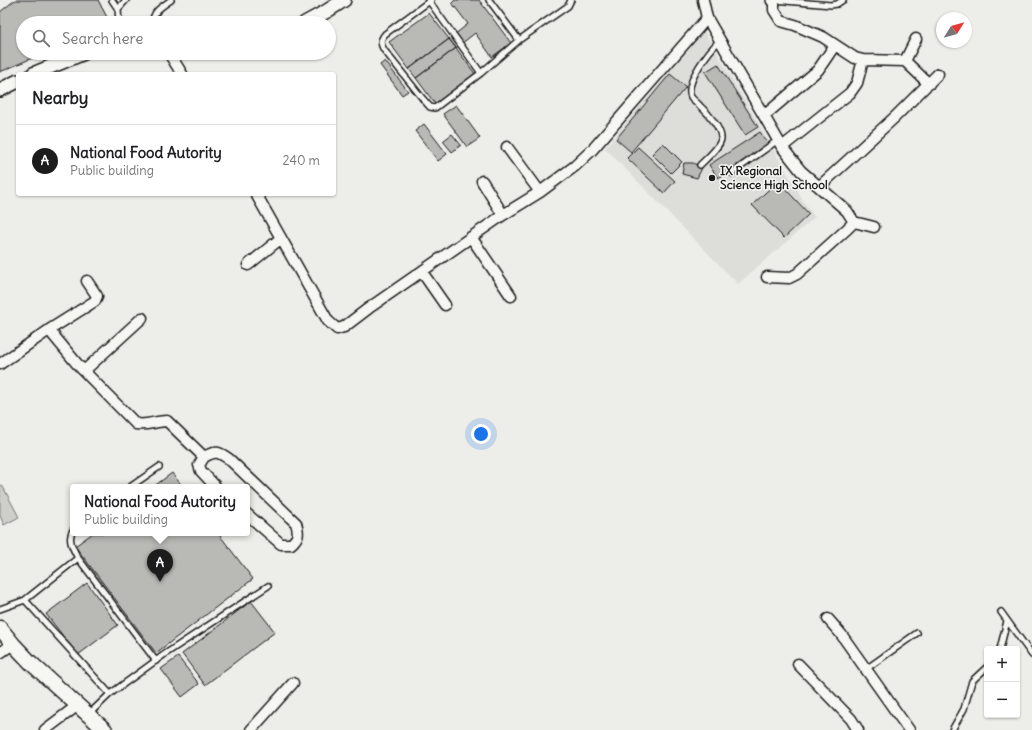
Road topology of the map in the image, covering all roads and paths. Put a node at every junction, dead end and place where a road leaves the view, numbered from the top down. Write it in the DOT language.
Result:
graph roads {
  1 [pos="112,0"];
  2 [pos="126,0"];
  3 [pos="171,0"];
  4 [pos="344,0"];
  5 [pos="430,0"];
  6 [pos="490,0"];
  7 [pos="571,0"];
  8 [pos="703,0"];
  9 [pos="773,0"];
  10 [pos="844,0"];
  11 [pos="118,9"];
  12 [pos="118,16"];
  13 [pos="154,16"];
  14 [pos="318,16"];
  15 [pos="707,18"];
  16 [pos="916,39"];
  17 [pos="519,40"];
  18 [pos="720,40"];
  19 [pos="836,45"];
  20 [pos="68,60"];
  21 [pos="173,60"];
  22 [pos="862,60"];
  23 [pos="905,61"];
  24 [pos="41,72"];
  25 [pos="181,72"];
  26 [pos="481,73"];
  27 [pos="938,74"];
  28 [pos="16,82"];
  29 [pos="929,84"];
  30 [pos="0,90"];
  31 [pos="765,115"];
  32 [pos="780,143"];
  33 [pos="507,146"];
  34 [pos="700,165"];
  35 [pos="732,173"];
  36 [pos="482,181"];
  37 [pos="820,186"];
  38 [pos="540,192"];
  39 [pos="257,196"];
  40 [pos="503,215"];
  41 [pos="854,222"];
  42 [pos="874,227"];
  43 [pos="472,237"];
  44 [pos="280,239"];
  45 [pos="248,265"];
  46 [pos="422,272"];
  47 [pos="767,277"];
  48 [pos="88,281"];
  49 [pos="511,296"];
  50 [pos="445,305"];
  51 [pos="142,318"];
  52 [pos="49,330"];
  53 [pos="0,364"];
  54 [pos="84,371"];
  55 [pos="204,457"];
  56 [pos="159,467"];
  57 [pos="134,484"];
  58 [pos="213,484"];
  59 [pos="250,517"];
  60 [pos="71,536"];
  61 [pos="78,558"];
  62 [pos="268,586"];
  63 [pos="25,600"];
  64 [pos="0,609"];
  65 [pos="1001,612"];
  66 [pos="828,619"];
  67 [pos="1007,621"];
  68 [pos="0,630"];
  69 [pos="917,632"];
  70 [pos="13,644"];
  71 [pos="1001,646"];
  72 [pos="0,653"];
  73 [pos="1032,655"];
  74 [pos="156,661"];
  75 [pos="798,664"];
  76 [pos="865,669"];
  77 [pos="984,670"];
  78 [pos="293,683"];
  79 [pos="110,694"];
  80 [pos="83,710"];
  81 [pos="45,730"];
  82 [pos="105,730"];
  83 [pos="251,730"];
  84 [pos="858,730"];
  85 [pos="909,730"];
  86 [pos="952,730"];
  1 -- 11 [label="lane"];
  2 -- 11 [label="lane"];
  3 -- 13 [label="lane"];
  4 -- 14 [label="street"];
  5 -- 26 [label="lane"];
  5 -- 26 [label="lane"];
  6 -- 17 [label="lane"];
  7 -- 17 [label="lane"];
  8 -- 15 [label="street"];
  9 -- 10 [label="lane"];
  9 -- 19 [label="street"];
  11 -- 12 [label="lane"];
  15 -- 18 [label="street"];
  15 -- 38 [label="street"];
  16 -- 23 [label="street"];
  17 -- 26 [label="lane"];
  18 -- 31 [label="street"];
  18 -- 34 [label="lane"];
  19 -- 22 [label="street"];
  19 -- 31 [label="street"];
  20 -- 24 [label="street"];
  21 -- 25 [label="street"];
  22 -- 23 [label="street"];
  22 -- 32 [label="street"];
  23 -- 29 [label="street"];
  27 -- 29 [label="street"];
  28 -- 30 [label="street"];
  29 -- 37 [label="street"];
  31 -- 32 [label="street"];
  32 -- 35 [label="lane"];
  32 -- 37 [label="street"];
  33 -- 38 [label="street"];
  36 -- 40 [label="street"];
  37 -- 41 [label="street"];
  38 -- 40 [label="street"];
  39 -- 44 [label="street"];
  40 -- 43 [label="street"];
  41 -- 42 [label="street"];
  41 -- 47 [label="street"];
  43 -- 46 [label="street"];
  43 -- 49 [label="street"];
  44 -- 45 [label="street"];
  44 -- 46 [label="street"];
  46 -- 50 [label="street"];
  48 -- 52 [label="street"];
  51 -- 54 [label="street"];
  52 -- 53 [label="street"];
  52 -- 54 [label="street"];
  54 -- 55 [label="street"];
  55 -- 58 [label="street"];
  55 -- 59 [label="street"];
  56 -- 57 [label="lane"];
  60 -- 61 [label="lane"];
  61 -- 63 [label="lane"];
  61 -- 74 [label="lane"];
  62 -- 74 [label="lane"];
  63 -- 64 [label="lane"];
  63 -- 79 [label="lane"];
  65 -- 67 [label="lane"];
  66 -- 76 [label="street"];
  67 -- 71 [label="lane"];
  67 -- 73 [label="lane"];
  68 -- 70 [label="main road"];
  69 -- 76 [label="lane"];
  70 -- 72 [label="street"];
  70 -- 80 [label="main road"];
  74 -- 79 [label="lane"];
  75 -- 84 [label="street"];
  76 -- 85 [label="street"];
  77 -- 86 [label="lane"];
  78 -- 83 [label="street"];
  79 -- 80 [label="lane"];
  80 -- 81 [label="street"];
  80 -- 82 [label="main road"];
}
